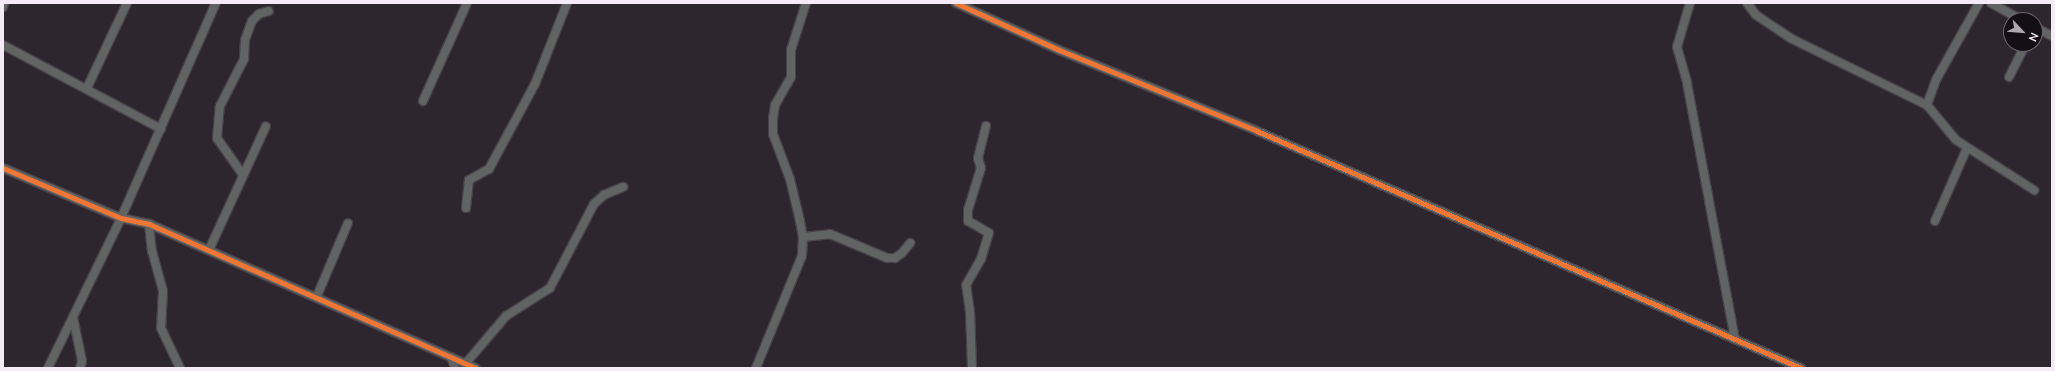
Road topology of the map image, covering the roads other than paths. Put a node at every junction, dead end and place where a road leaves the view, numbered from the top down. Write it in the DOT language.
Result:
graph roads {
  1 [pos="4,3"];
  2 [pos="127,3"];
  3 [pos="216,3"];
  4 [pos="467,3"];
  5 [pos="568,3"];
  6 [pos="806,3"];
  7 [pos="956,3"];
  8 [pos="1690,3"];
  9 [pos="1747,3"];
  10 [pos="1979,3"];
  11 [pos="1991,3"];
  12 [pos="3,7"];
  13 [pos="269,11"];
  14 [pos="2007,12"];
  15 [pos="2043,31"];
  16 [pos="2052,36"];
  17 [pos="3,45"];
  18 [pos="2022,52"];
  19 [pos="2010,77"];
  20 [pos="87,88"];
  21 [pos="423,101"];
  22 [pos="1927,105"];
  23 [pos="266,126"];
  24 [pos="986,126"];
  25 [pos="161,128"];
  26 [pos="1967,148"];
  27 [pos="3,168"];
  28 [pos="243,175"];
  29 [pos="623,186"];
  30 [pos="2034,190"];
  31 [pos="466,208"];
  32 [pos="121,218"];
  33 [pos="1935,221"];
  34 [pos="348,223"];
  35 [pos="149,224"];
  36 [pos="803,237"];
  37 [pos="910,243"];
  38 [pos="209,250"];
  39 [pos="317,296"];
  40 [pos="73,317"];
  41 [pos="1735,340"];
  42 [pos="451,357"];
  43 [pos="466,363"];
  44 [pos="454,367"];
  45 [pos="48,368"];
  46 [pos="80,368"];
  47 [pos="180,368"];
  48 [pos="476,368"];
  49 [pos="756,368"];
  50 [pos="972,368"];
  51 [pos="1801,368"];
  1 -- 12 [label="street"];
  2 -- 20 [label="street"];
  3 -- 25 [label="street"];
  4 -- 21 [label="street"];
  5 -- 31 [label="street"];
  6 -- 36 [label="street"];
  7 -- 41 [label="street"];
  8 -- 41 [label="street"];
  9 -- 22 [label="street"];
  10 -- 22 [label="street"];
  11 -- 14 [label="street"];
  13 -- 28 [label="street"];
  15 -- 16 [label="street"];
  17 -- 20 [label="street"];
  18 -- 19 [label="street"];
  20 -- 25 [label="street"];
  22 -- 26 [label="street"];
  23 -- 28 [label="street"];
  24 -- 50 [label="street"];
  25 -- 32 [label="street"];
  26 -- 30 [label="street"];
  26 -- 33 [label="street"];
  27 -- 32 [label="street"];
  28 -- 38 [label="street"];
  29 -- 43 [label="street"];
  32 -- 35 [label="street"];
  32 -- 40 [label="street"];
  34 -- 39 [label="street"];
  35 -- 38 [label="street"];
  35 -- 47 [label="street"];
  36 -- 37 [label="street"];
  36 -- 49 [label="street"];
  38 -- 39 [label="street"];
  39 -- 42 [label="street"];
  40 -- 45 [label="street"];
  40 -- 46 [label="street"];
  41 -- 51 [label="street"];
  42 -- 43 [label="street"];
  42 -- 44 [label="street"];
  43 -- 48 [label="street"];
}
